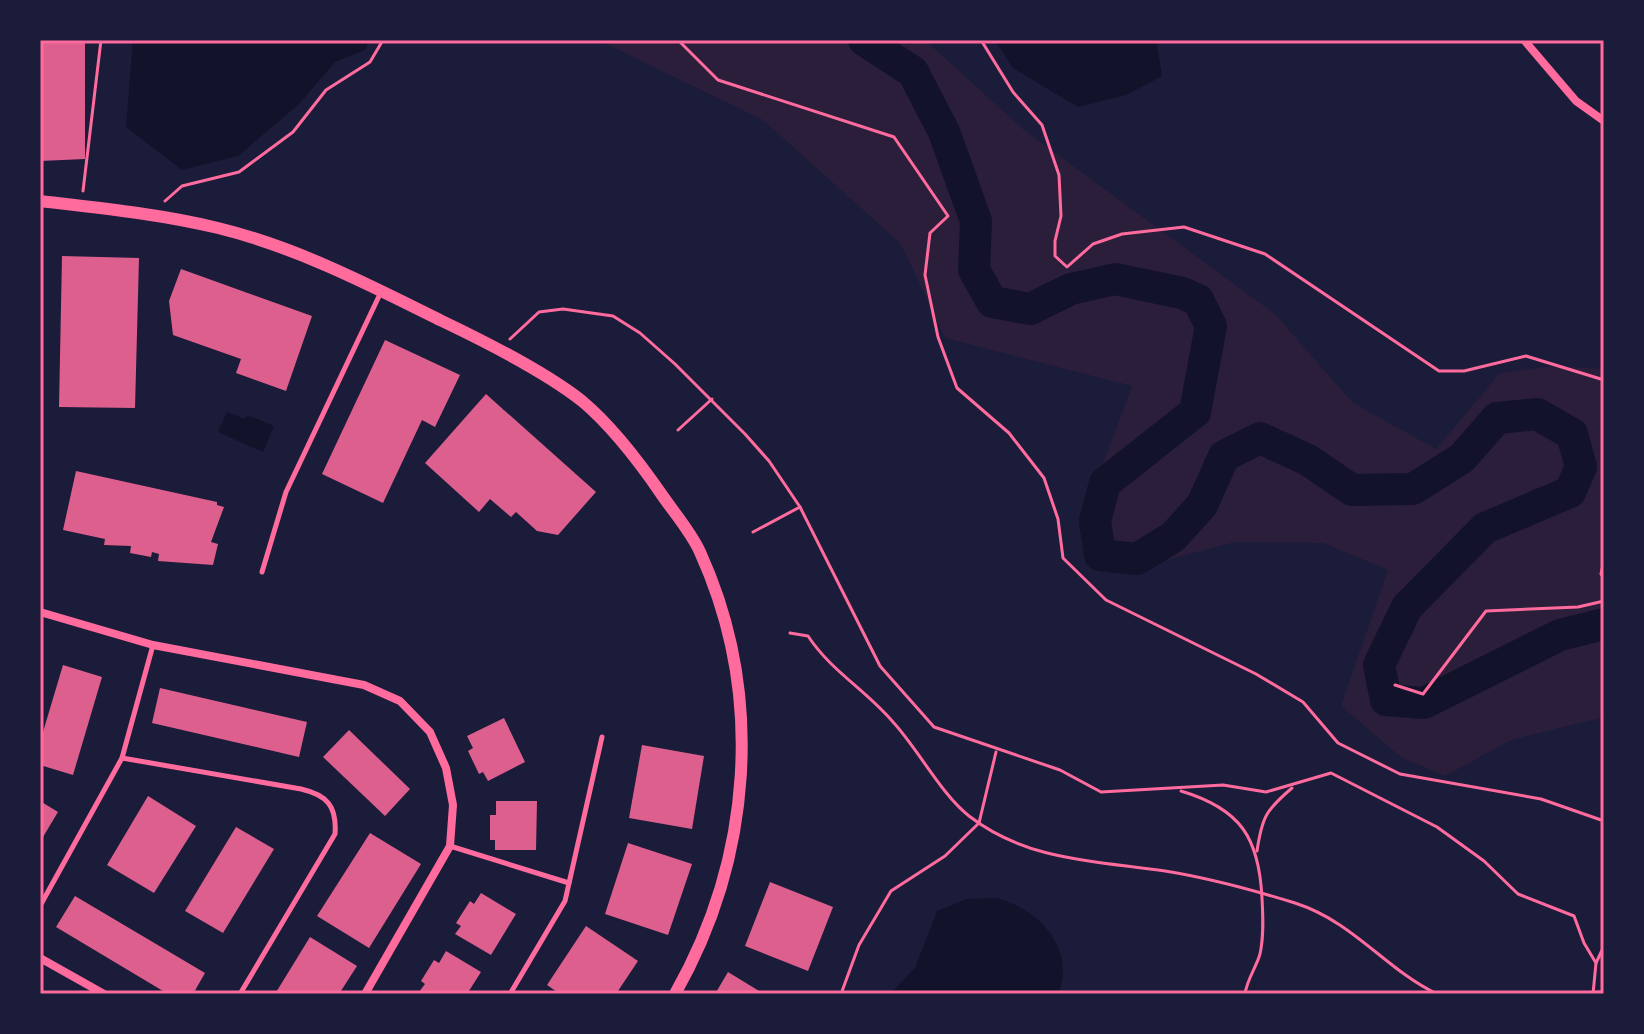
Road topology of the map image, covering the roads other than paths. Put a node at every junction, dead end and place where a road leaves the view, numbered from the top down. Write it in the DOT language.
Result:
graph roads {
  1 [pos="1524,40"];
  2 [pos="1604,121"];
  3 [pos="40,201"];
  4 [pos="381,291"];
  5 [pos="262,572"];
  6 [pos="40,612"];
  7 [pos="153,645"];
  8 [pos="602,737"];
  9 [pos="122,758"];
  10 [pos="450,846"];
  11 [pos="569,883"];
  12 [pos="40,906"];
  13 [pos="40,958"];
  14 [pos="104,994"];
  15 [pos="240,994"];
  16 [pos="365,994"];
  17 [pos="510,994"];
  18 [pos="675,994"];
  1 -- 2 [label="street"];
  3 -- 4 [label="street"];
  4 -- 5 [label="lane"];
  4 -- 18 [label="street"];
  6 -- 7 [label="street"];
  7 -- 9 [label="lane"];
  7 -- 10 [label="street"];
  8 -- 11 [label="lane"];
  9 -- 12 [label="lane"];
  9 -- 15 [label="lane"];
  10 -- 11 [label="lane"];
  10 -- 16 [label="street"];
  11 -- 17 [label="lane"];
  13 -- 14 [label="street"];
}
